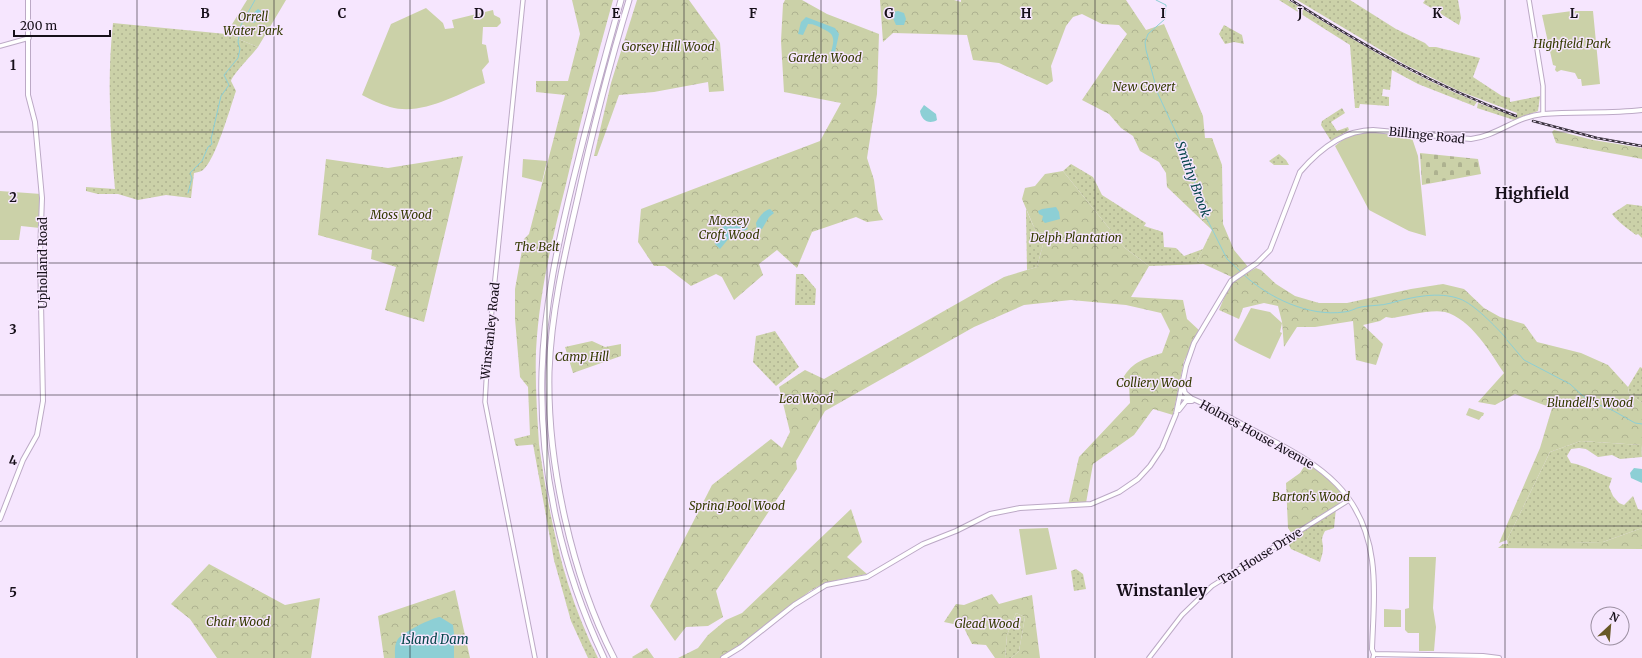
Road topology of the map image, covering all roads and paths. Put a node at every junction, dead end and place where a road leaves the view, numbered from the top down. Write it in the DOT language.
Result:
graph roads {
  1 [pos="28,0"];
  2 [pos="523,0"];
  3 [pos="621,0"];
  4 [pos="629,0"];
  5 [pos="1529,0"];
  6 [pos="29,38"];
  7 [pos="0,46"];
  8 [pos="1642,110"];
  9 [pos="1543,114"];
  10 [pos="1182,384"];
  11 [pos="1180,397"];
  12 [pos="1193,399"];
  13 [pos="1204,404"];
  14 [pos="1176,414"];
  15 [pos="1349,500"];
  16 [pos="0,519"];
  17 [pos="1373,656"];
  18 [pos="535,658"];
  19 [pos="604,658"];
  20 [pos="614,658"];
  21 [pos="723,658"];
  22 [pos="1149,658"];
  23 [pos="1499,658"];
  1 -- 6 [label="main road, Upholland Road"];
  2 -- 18 [label="street, Winstanley Road"];
  3 -- 19 [label="highway"];
  4 -- 20 [label="highway"];
  5 -- 9 [label="street"];
  6 -- 7 [label="street"];
  6 -- 16 [label="main road, Upholland Road"];
  8 -- 9 [label="main road, Billinge Road"];
  9 -- 10 [label="main road, Billinge Road"];
  10 -- 11 [label="main road, Billinge Road"];
  10 -- 12 [label="main road"];
  11 -- 12 [label="main road, Holmes House Avenue"];
  11 -- 14 [label="main road, Billinge Road"];
  12 -- 13 [label="main road, Holmes House Avenue"];
  13 -- 14 [label="main road"];
  13 -- 15 [label="main road, Holmes House Avenue"];
  14 -- 21 [label="main road, Billinge Road"];
  15 -- 17 [label="main road, Holmes House Avenue"];
  15 -- 22 [label="street, Tan House Drive"];
  17 -- 23 [label="main road"];
}
